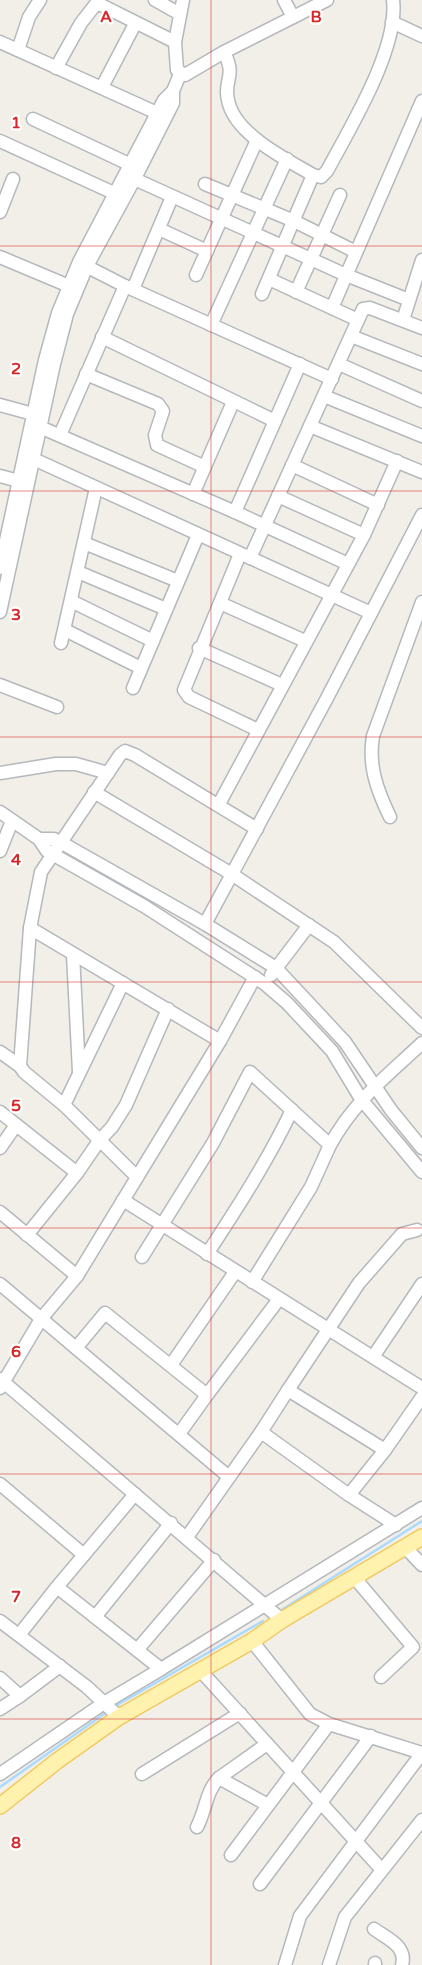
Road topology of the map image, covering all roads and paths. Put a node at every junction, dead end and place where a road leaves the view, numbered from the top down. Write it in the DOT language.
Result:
graph roads {
  1 [pos="40,0"];
  2 [pos="154,0"];
  3 [pos="183,0"];
  4 [pos="284,0"];
  5 [pos="327,0"];
  6 [pos="393,0"];
  7 [pos="98,1"];
  8 [pos="180,14"];
  9 [pos="293,17"];
  10 [pos="392,22"];
  11 [pos="135,24"];
  12 [pos="422,36"];
  13 [pos="0,42"];
  14 [pos="175,42"];
  15 [pos="18,50"];
  16 [pos="224,52"];
  17 [pos="56,68"];
  18 [pos="180,74"];
  19 [pos="102,87"];
  20 [pos="173,91"];
  21 [pos="422,101"];
  22 [pos="157,113"];
  23 [pos="33,119"];
  24 [pos="257,140"];
  25 [pos="0,141"];
  26 [pos="287,159"];
  27 [pos="130,173"];
  28 [pos="313,175"];
  29 [pos="14,179"];
  30 [pos="206,184"];
  31 [pos="116,194"];
  32 [pos="232,195"];
  33 [pos="340,195"];
  34 [pos="172,197"];
  35 [pos="1,208"];
  36 [pos="264,208"];
  37 [pos="222,219"];
  38 [pos="294,221"];
  39 [pos="159,228"];
  40 [pos="253,232"];
  41 [pos="322,235"];
  42 [pos="283,246"];
  43 [pos="207,251"];
  44 [pos="356,252"];
  45 [pos="0,257"];
  46 [pos="311,259"];
  47 [pos="422,260"];
  48 [pos="83,264"];
  49 [pos="196,275"];
  50 [pos="346,275"];
  51 [pos="268,279"];
  52 [pos="69,286"];
  53 [pos="129,288"];
  54 [pos="296,292"];
  55 [pos="262,294"];
  56 [pos="410,300"];
  57 [pos="332,308"];
  58 [pos="358,320"];
  59 [pos="403,320"];
  60 [pos="212,325"];
  61 [pos="422,328"];
  62 [pos="351,336"];
  63 [pos="102,337"];
  64 [pos="300,364"];
  65 [pos="339,364"];
  66 [pos="422,364"];
  67 [pos="86,374"];
  68 [pos="332,379"];
  69 [pos="324,396"];
  70 [pos="422,400"];
  71 [pos="233,402"];
  72 [pos="0,405"];
  73 [pos="35,421"];
  74 [pos="275,421"];
  75 [pos="310,426"];
  76 [pos="60,434"];
  77 [pos="422,436"];
  78 [pos="29,457"];
  79 [pos="397,461"];
  80 [pos="292,465"];
  81 [pos="205,467"];
  82 [pos="422,472"];
  83 [pos="0,476"];
  84 [pos="19,481"];
  85 [pos="96,488"];
  86 [pos="193,494"];
  87 [pos="278,496"];
  88 [pos="378,505"];
  89 [pos="236,512"];
  90 [pos="422,515"];
  91 [pos="265,525"];
  92 [pos="364,535"];
  93 [pos="198,536"];
  94 [pos="84,543"];
  95 [pos="245,556"];
  96 [pos="348,564"];
  97 [pos="0,568"];
  98 [pos="78,572"];
  99 [pos="178,581"];
  100 [pos="331,594"];
  101 [pos="71,601"];
  102 [pos="422,602"];
  103 [pos="220,603"];
  104 [pos="166,610"];
  105 [pos="0,612"];
  106 [pos="371,613"];
  107 [pos="65,630"];
  108 [pos="153,641"];
  109 [pos="305,641"];
  110 [pos="61,643"];
  111 [pos="199,648"];
  112 [pos="141,668"];
  113 [pos="0,685"];
  114 [pos="282,686"];
  115 [pos="133,688"];
  116 [pos="57,707"];
  117 [pos="258,730"];
  118 [pos="0,773"];
  119 [pos="108,773"];
  120 [pos="94,792"];
  121 [pos="219,804"];
  122 [pos="0,812"];
  123 [pos="390,817"];
  124 [pos="12,821"];
  125 [pos="257,829"];
  126 [pos="39,839"];
  127 [pos="62,843"];
  128 [pos="0,851"];
  129 [pos="54,856"];
  130 [pos="230,873"];
  131 [pos="205,924"];
  132 [pos="309,925"];
  133 [pos="30,928"];
  134 [pos="73,954"];
  135 [pos="276,968"];
  136 [pos="260,981"];
  137 [pos="123,983"];
  138 [pos="168,1009"];
  139 [pos="422,1028"];
  140 [pos="220,1041"];
  141 [pos="422,1044"];
  142 [pos="0,1052"];
  143 [pos="20,1066"];
  144 [pos="79,1074"];
  145 [pos="374,1086"];
  146 [pos="361,1100"];
  147 [pos="64,1105"];
  148 [pos="292,1110"];
  149 [pos="0,1112"];
  150 [pos="16,1125"];
  151 [pos="99,1140"];
  152 [pos="330,1144"];
  153 [pos="0,1148"];
  154 [pos="422,1148"];
  155 [pos="422,1172"];
  156 [pos="77,1173"];
  157 [pos="137,1177"];
  158 [pos="123,1200"];
  159 [pos="0,1212"];
  160 [pos="162,1224"];
  161 [pos="417,1230"];
  162 [pos="26,1235"];
  163 [pos="207,1254"];
  164 [pos="142,1257"];
  165 [pos="235,1272"];
  166 [pos="76,1276"];
  167 [pos="252,1282"];
  168 [pos="0,1284"];
  169 [pos="422,1284"];
  170 [pos="279,1299"];
  171 [pos="417,1304"];
  172 [pos="41,1319"];
  173 [pos="329,1330"];
  174 [pos="76,1348"];
  175 [pos="373,1357"];
  176 [pos="171,1365"];
  177 [pos="1,1383"];
  178 [pos="422,1388"];
  179 [pos="288,1390"];
  180 [pos="207,1395"];
  181 [pos="422,1397"];
  182 [pos="261,1432"];
  183 [pos="179,1434"];
  184 [pos="385,1450"];
  185 [pos="230,1477"];
  186 [pos="0,1484"];
  187 [pos="135,1494"];
  188 [pos="349,1495"];
  189 [pos="422,1508"];
  190 [pos="171,1524"];
  191 [pos="396,1524"];
  192 [pos="187,1537"];
  193 [pos="422,1537"];
  194 [pos="405,1548"];
  195 [pos="84,1555"];
  196 [pos="214,1560"];
  197 [pos="422,1565"];
  198 [pos="354,1578"];
  199 [pos="58,1587"];
  200 [pos="266,1606"];
  201 [pos="95,1617"];
  202 [pos="282,1620"];
  203 [pos="0,1621"];
  204 [pos="19,1635"];
  205 [pos="252,1641"];
  206 [pos="137,1650"];
  207 [pos="60,1666"];
  208 [pos="161,1669"];
  209 [pos="200,1670"];
  210 [pos="381,1677"];
  211 [pos="0,1678"];
  212 [pos="20,1696"];
  213 [pos="104,1703"];
  214 [pos="0,1709"];
  215 [pos="240,1713"];
  216 [pos="120,1717"];
  217 [pos="329,1724"];
  218 [pos="371,1736"];
  219 [pos="267,1744"];
  220 [pos="422,1753"];
  221 [pos="293,1772"];
  222 [pos="0,1774"];
  223 [pos="142,1774"];
  224 [pos="219,1778"];
  225 [pos="322,1804"];
  226 [pos="268,1805"];
  227 [pos="0,1806"];
  228 [pos="422,1820"];
  229 [pos="197,1827"];
  230 [pos="356,1842"];
  231 [pos="231,1855"];
  232 [pos="382,1870"];
  233 [pos="260,1884"];
  234 [pos="374,1929"];
  235 [pos="285,1965"];
  236 [pos="329,1965"];
  237 [pos="402,1965"];
  1 -- 15 [label="street"];
  2 -- 8 [label="street"];
  3 -- 8 [label="street"];
  4 -- 9 [label="street"];
  5 -- 9 [label="street"];
  6 -- 10 [label="street"];
  7 -- 11 [label="street"];
  7 -- 17 [label="street"];
  8 -- 14 [label="street"];
  9 -- 16 [label="street"];
  10 -- 12 [label="street"];
  10 -- 28 [label="street"];
  11 -- 14 [label="street"];
  11 -- 19 [label="street"];
  13 -- 15 [label="street"];
  14 -- 18 [label="street"];
  15 -- 17 [label="street"];
  16 -- 18 [label="street"];
  16 -- 24 [label="street"];
  17 -- 19 [label="street"];
  18 -- 20 [label="street"];
  19 -- 22 [label="street"];
  20 -- 22 [label="street"];
  20 -- 27 [label="street"];
  21 -- 44 [label="street"];
  22 -- 27 [label="street"];
  23 -- 27 [label="street"];
  24 -- 26 [label="street"];
  24 -- 32 [label="street"];
  25 -- 31 [label="street"];
  26 -- 28 [label="street"];
  26 -- 36 [label="street"];
  27 -- 31 [label="street"];
  27 -- 34 [label="street"];
  27 -- 48 [label="street"];
  28 -- 38 [label="street"];
  29 -- 35 [label="street"];
  30 -- 32 [label="street"];
  31 -- 48 [label="street"];
  32 -- 36 [label="street"];
  32 -- 37 [label="street"];
  33 -- 41 [label="street"];
  34 -- 37 [label="street"];
  34 -- 39 [label="street"];
  36 -- 38 [label="street"];
  36 -- 40 [label="street"];
  37 -- 40 [label="street"];
  37 -- 43 [label="street"];
  38 -- 41 [label="street"];
  38 -- 42 [label="street"];
  39 -- 43 [label="street"];
  39 -- 53 [label="street"];
  40 -- 42 [label="street"];
  40 -- 60 [label="street"];
  41 -- 44 [label="street"];
  41 -- 46 [label="street"];
  42 -- 46 [label="street"];
  42 -- 51 [label="street"];
  43 -- 49 [label="street"];
  44 -- 50 [label="street"];
  45 -- 52 [label="street"];
  46 -- 50 [label="street"];
  46 -- 54 [label="street"];
  47 -- 56 [label="street"];
  48 -- 52 [label="street"];
  48 -- 53 [label="street"];
  48 -- 73 [label="street"];
  50 -- 56 [label="street"];
  50 -- 57 [label="street"];
  51 -- 54 [label="street"];
  51 -- 55 [label="street"];
  52 -- 73 [label="street"];
  53 -- 60 [label="street"];
  53 -- 63 [label="street"];
  54 -- 57 [label="street"];
  56 -- 59 [label="street"];
  57 -- 58 [label="street"];
  58 -- 59 [label="street"];
  58 -- 62 [label="street"];
  59 -- 61 [label="street"];
  60 -- 64 [label="street"];
  62 -- 65 [label="street"];
  62 -- 66 [label="street"];
  63 -- 67 [label="street"];
  63 -- 71 [label="street"];
  64 -- 68 [label="street"];
  64 -- 74 [label="street"];
  65 -- 68 [label="street"];
  65 -- 70 [label="street"];
  67 -- 76 [label="street"];
  67 -- 81 [label="street"];
  68 -- 69 [label="street"];
  69 -- 75 [label="street"];
  69 -- 77 [label="street"];
  71 -- 74 [label="street"];
  71 -- 81 [label="street"];
  72 -- 73 [label="street"];
  73 -- 76 [label="street"];
  73 -- 78 [label="street"];
  74 -- 89 [label="street"];
  75 -- 79 [label="street"];
  75 -- 80 [label="street"];
  76 -- 86 [label="street"];
  78 -- 84 [label="street"];
  78 -- 85 [label="street"];
  78 -- 105 [label="street"];
  79 -- 82 [label="street"];
  79 -- 88 [label="street"];
  80 -- 87 [label="street"];
  80 -- 88 [label="street"];
  81 -- 86 [label="street"];
  83 -- 84 [label="street"];
  84 -- 97 [label="street"];
  85 -- 93 [label="street"];
  85 -- 94 [label="street"];
  86 -- 89 [label="street"];
  87 -- 91 [label="street"];
  87 -- 92 [label="street"];
  88 -- 92 [label="street"];
  89 -- 91 [label="street"];
  90 -- 106 [label="street"];
  91 -- 95 [label="street"];
  91 -- 96 [label="street"];
  92 -- 96 [label="street"];
  93 -- 95 [label="street"];
  93 -- 99 [label="street"];
  94 -- 98 [label="street"];
  94 -- 99 [label="street"];
  95 -- 100 [label="street"];
  95 -- 103 [label="street"];
  96 -- 100 [label="street"];
  98 -- 101 [label="street"];
  98 -- 104 [label="street"];
  99 -- 104 [label="street"];
  100 -- 106 [label="street"];
  100 -- 109 [label="street"];
  101 -- 107 [label="street"];
  101 -- 108 [label="street"];
  102 -- 123 [label="street"];
  103 -- 109 [label="street"];
  103 -- 111 [label="street"];
  104 -- 108 [label="street"];
  106 -- 125 [label="street"];
  107 -- 110 [label="street"];
  107 -- 112 [label="street"];
  108 -- 112 [label="street"];
  109 -- 114 [label="street"];
  111 -- 114 [label="street"];
  111 -- 117 [label="street"];
  112 -- 115 [label="street"];
  113 -- 116 [label="street"];
  114 -- 117 [label="street"];
  117 -- 121 [label="street"];
  118 -- 119 [label="street"];
  119 -- 120 [label="street"];
  119 -- 121 [label="street"];
  120 -- 127 [label="street"];
  120 -- 130 [label="street"];
  121 -- 125 [label="street"];
  122 -- 124 [label="street"];
  124 -- 126 [label="street"];
  124 -- 128 [label="street"];
  125 -- 130 [label="street"];
  126 -- 127 [label="street"];
  126 -- 129 [label="street"];
  127 -- 129 [label="street"];
  127 -- 131 [label="street"];
  129 -- 133 [label="street"];
  129 -- 136 [label="street"];
  130 -- 131 [label="street"];
  130 -- 132 [label="street"];
  131 -- 135 [label="street"];
  132 -- 135 [label="street"];
  132 -- 139 [label="street"];
  133 -- 134 [label="street"];
  133 -- 143 [label="street"];
  134 -- 137 [label="street"];
  134 -- 144 [label="street"];
  135 -- 136 [label="street"];
  135 -- 145 [label="street"];
  136 -- 140 [label="street"];
  136 -- 146 [label="street"];
  137 -- 138 [label="street"];
  137 -- 144 [label="street"];
  138 -- 140 [label="street"];
  138 -- 151 [label="street"];
  140 -- 157 [label="street"];
  141 -- 145 [label="street"];
  142 -- 143 [label="street"];
  143 -- 147 [label="street"];
  144 -- 147 [label="street"];
  145 -- 146 [label="street"];
  145 -- 154 [label="street"];
  146 -- 152 [label="street"];
  146 -- 155 [label="street"];
  147 -- 151 [label="street"];
  148 -- 152 [label="street"];
  148 -- 160 [label="street"];
  148 -- 163 [label="street"];
  149 -- 150 [label="street"];
  150 -- 153 [label="street"];
  150 -- 156 [label="street"];
  151 -- 156 [label="street"];
  151 -- 157 [label="street"];
  152 -- 167 [label="street"];
  156 -- 162 [label="street"];
  157 -- 158 [label="street"];
  158 -- 160 [label="street"];
  158 -- 166 [label="street"];
  159 -- 162 [label="street"];
  160 -- 163 [label="street"];
  160 -- 164 [label="street"];
  161 -- 173 [label="street"];
  162 -- 166 [label="street"];
  163 -- 165 [label="street"];
  165 -- 167 [label="street"];
  165 -- 176 [label="street"];
  166 -- 172 [label="street"];
  167 -- 170 [label="street"];
  168 -- 172 [label="street"];
  169 -- 171 [label="street"];
  170 -- 173 [label="street"];
  170 -- 180 [label="street"];
  171 -- 175 [label="street"];
  172 -- 174 [label="street"];
  172 -- 177 [label="street"];
  173 -- 175 [label="street"];
  173 -- 179 [label="street"];
  174 -- 176 [label="street"];
  174 -- 183 [label="street"];
  175 -- 178 [label="street"];
  176 -- 180 [label="street"];
  177 -- 187 [label="street"];
  179 -- 182 [label="street"];
  179 -- 184 [label="street"];
  180 -- 183 [label="street"];
  181 -- 184 [label="street"];
  182 -- 185 [label="street"];
  182 -- 188 [label="street"];
  183 -- 185 [label="street"];
  184 -- 188 [label="street"];
  185 -- 192 [label="street"];
  186 -- 195 [label="street"];
  187 -- 190 [label="street"];
  187 -- 195 [label="street"];
  188 -- 191 [label="street"];
  189 -- 191 [label="street"];
  190 -- 192 [label="street"];
  190 -- 201 [label="street"];
  191 -- 200 [label="street"];
  192 -- 196 [label="street"];
  193 -- 194 [label="main road"];
  194 -- 197 [label="street"];
  194 -- 198 [label="main road"];
  195 -- 199 [label="street"];
  196 -- 200 [label="street"];
  196 -- 206 [label="street"];
  198 -- 202 [label="main road"];
  198 -- 210 [label="street"];
  199 -- 201 [label="street"];
  199 -- 204 [label="street"];
  200 -- 202 [label="street"];
  200 -- 208 [label="street"];
  201 -- 206 [label="street"];
  202 -- 205 [label="main road"];
  203 -- 204 [label="street"];
  204 -- 207 [label="street"];
  205 -- 209 [label="main road"];
  205 -- 217 [label="street"];
  206 -- 208 [label="street"];
  207 -- 212 [label="street"];
  207 -- 213 [label="street"];
  208 -- 213 [label="street"];
  209 -- 215 [label="street"];
  209 -- 216 [label="main road"];
  211 -- 212 [label="street"];
  212 -- 214 [label="street"];
  213 -- 216 [label="street"];
  213 -- 222 [label="street"];
  215 -- 219 [label="street"];
  215 -- 223 [label="street"];
  216 -- 227 [label="main road"];
  217 -- 218 [label="street"];
  217 -- 221 [label="street"];
  218 -- 220 [label="street"];
  218 -- 225 [label="street"];
  219 -- 221 [label="street"];
  219 -- 224 [label="street"];
  220 -- 230 [label="street"];
  221 -- 225 [label="street"];
  221 -- 226 [label="street"];
  224 -- 226 [label="street"];
  224 -- 229 [label="street"];
  225 -- 230 [label="street"];
  225 -- 233 [label="street"];
  226 -- 231 [label="street"];
  228 -- 232 [label="street"];
  230 -- 232 [label="street"];
  230 -- 235 [label="street"];
  232 -- 236 [label="street"];
  234 -- 237 [label="street"];
}
